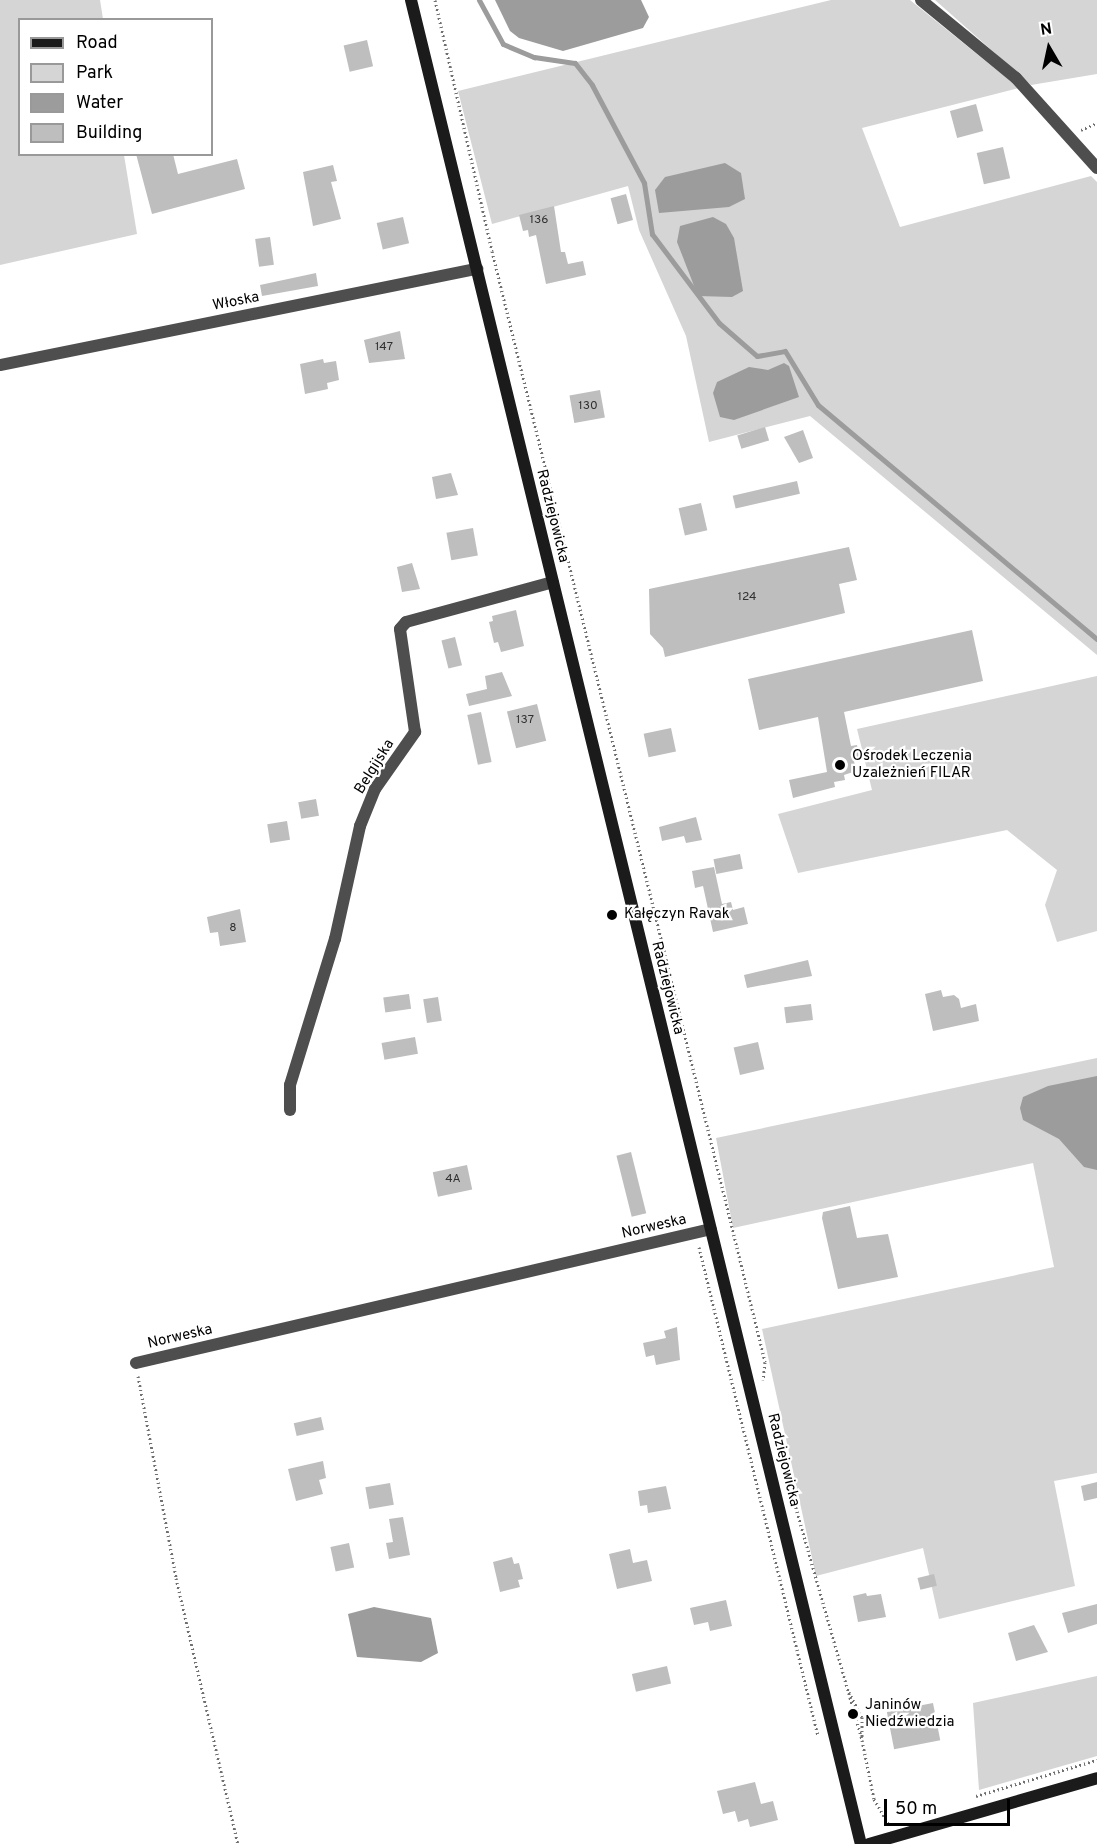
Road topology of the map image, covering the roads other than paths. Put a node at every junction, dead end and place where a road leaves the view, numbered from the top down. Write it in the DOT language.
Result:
graph roads {
  1 [pos="411,0"];
  2 [pos="921,0"];
  3 [pos="1097,168"];
  4 [pos="477,268"];
  5 [pos="0,365"];
  6 [pos="553,582"];
  7 [pos="290,1110"];
  8 [pos="711,1229"];
  9 [pos="136,1363"];
  10 [pos="1097,1778"];
  11 [pos="861,1844"];
  12 [pos="869,1844"];
  1 -- 4 [label="main road, Radziejowicka"];
  2 -- 3 [label="street"];
  4 -- 5 [label="street, Włoska"];
  4 -- 6 [label="main road, Radziejowicka"];
  6 -- 7 [label="street, Belgijska"];
  6 -- 8 [label="main road, Radziejowicka"];
  8 -- 9 [label="street, Norweska"];
  8 -- 11 [label="main road, Radziejowicka"];
  10 -- 12 [label="main road"];
}
